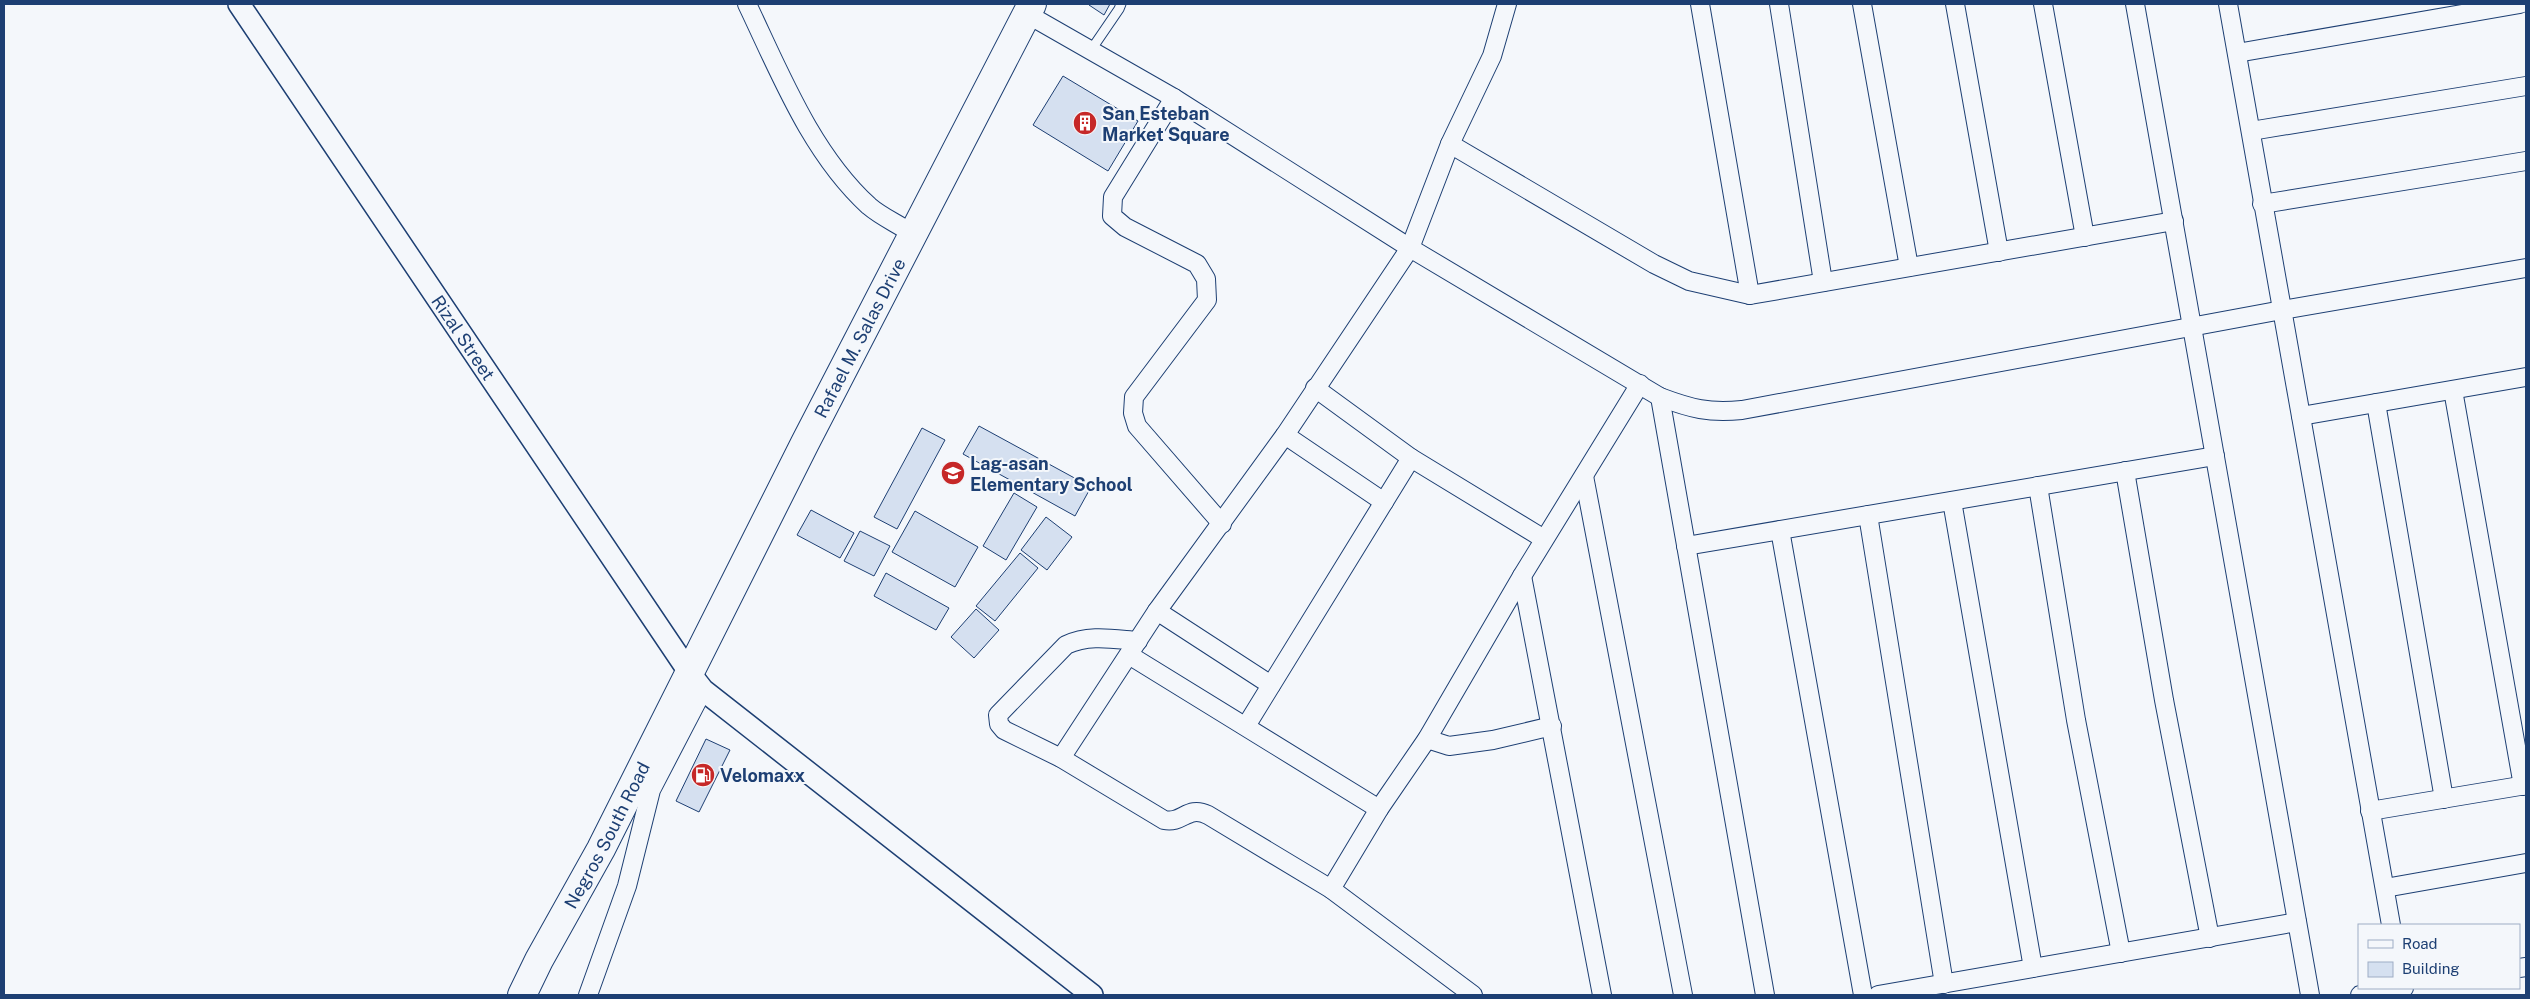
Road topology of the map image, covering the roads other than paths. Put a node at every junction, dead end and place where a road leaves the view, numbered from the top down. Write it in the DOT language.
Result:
graph roads {
  1 [pos="239,4"];
  2 [pos="747,4"];
  3 [pos="1121,4"];
  4 [pos="1508,4"];
  5 [pos="1700,4"];
  6 [pos="1779,4"];
  7 [pos="1862,4"];
  8 [pos="1955,4"];
  9 [pos="2043,4"];
  10 [pos="2135,4"];
  11 [pos="2228,4"];
  12 [pos="2520,4"];
  13 [pos="1030,9"];
  14 [pos="1091,50"];
  15 [pos="2237,54"];
  16 [pos="2526,86"];
  17 [pos="1174,98"];
  18 [pos="2251,131"];
  19 [pos="1450,144"];
  20 [pos="2526,161"];
  21 [pos="2262,204"];
  22 [pos="2174,221"];
  23 [pos="909,232"];
  24 [pos="2085,237"];
  25 [pos="1410,248"];
  26 [pos="2000,252"];
  27 [pos="1909,267"];
  28 [pos="2526,268"];
  29 [pos="1823,282"];
  30 [pos="1750,295"];
  31 [pos="2282,310"];
  32 [pos="2192,326"];
  33 [pos="2526,377"];
  34 [pos="1640,384"];
  35 [pos="1315,388"];
  36 [pos="2453,390"];
  37 [pos="1660,398"];
  38 [pos="2376,403"];
  39 [pos="2301,416"];
  40 [pos="1285,435"];
  41 [pos="2215,456"];
  42 [pos="1411,458"];
  43 [pos="2125,471"];
  44 [pos="1584,476"];
  45 [pos="2038,486"];
  46 [pos="1952,500"];
  47 [pos="1384,502"];
  48 [pos="1868,515"];
  49 [pos="1222,524"];
  50 [pos="1780,530"];
  51 [pos="1544,539"];
  52 [pos="1686,546"];
  53 [pos="1522,576"];
  54 [pos="1157,611"];
  55 [pos="1134,648"];
  56 [pos="696,681"];
  57 [pos="1271,685"];
  58 [pos="1246,726"];
  59 [pos="1552,726"];
  60 [pos="1427,739"];
  61 [pos="1061,758"];
  62 [pos="2525,785"];
  63 [pos="2444,799"];
  64 [pos="1379,809"];
  65 [pos="2370,811"];
  66 [pos="2526,863"];
  67 [pos="2384,888"];
  68 [pos="1331,889"];
  69 [pos="2297,922"];
  70 [pos="2391,924"];
  71 [pos="2210,938"];
  72 [pos="2121,953"];
  73 [pos="2033,968"];
  74 [pos="1944,984"];
  75 [pos="2396,989"];
  76 [pos="522,995"];
  77 [pos="588,995"];
  78 [pos="1092,995"];
  79 [pos="1473,995"];
  80 [pos="1602,995"];
  81 [pos="1682,995"];
  82 [pos="1765,995"];
  83 [pos="1863,995"];
  84 [pos="1878,995"];
  85 [pos="2310,995"];
  86 [pos="2360,995"];
  1 -- 56 [label="street, Rizal Street"];
  2 -- 23 [label="street"];
  3 -- 14 [label="lane"];
  4 -- 19 [label="street"];
  5 -- 30 [label="street"];
  6 -- 29 [label="street"];
  7 -- 27 [label="street"];
  8 -- 26 [label="street"];
  9 -- 24 [label="street"];
  10 -- 22 [label="street"];
  11 -- 15 [label="street"];
  12 -- 15 [label="street"];
  13 -- 14 [label="street"];
  13 -- 23 [label="highway, Rafael M. Salas Drive"];
  14 -- 17 [label="street"];
  15 -- 18 [label="street"];
  16 -- 18 [label="street"];
  17 -- 25 [label="street"];
  17 -- 49 [label="street"];
  18 -- 21 [label="street"];
  19 -- 25 [label="street"];
  19 -- 30 [label="street"];
  20 -- 21 [label="street"];
  21 -- 31 [label="street"];
  22 -- 24 [label="street"];
  22 -- 32 [label="street"];
  23 -- 56 [label="highway, Rafael M. Salas Drive"];
  24 -- 26 [label="street"];
  25 -- 34 [label="street"];
  25 -- 35 [label="street"];
  26 -- 27 [label="street"];
  27 -- 29 [label="street"];
  28 -- 31 [label="street"];
  29 -- 30 [label="street"];
  31 -- 32 [label="street"];
  31 -- 39 [label="street"];
  32 -- 37 [label="street"];
  32 -- 41 [label="street"];
  33 -- 36 [label="street"];
  34 -- 37 [label="street"];
  34 -- 44 [label="street"];
  35 -- 40 [label="street"];
  35 -- 42 [label="street"];
  36 -- 38 [label="street"];
  36 -- 62 [label="street"];
  37 -- 52 [label="street"];
  38 -- 39 [label="street"];
  38 -- 63 [label="street"];
  39 -- 65 [label="street"];
  40 -- 47 [label="street"];
  40 -- 49 [label="street"];
  41 -- 43 [label="street"];
  41 -- 69 [label="street"];
  42 -- 47 [label="street"];
  42 -- 51 [label="street"];
  43 -- 45 [label="street"];
  43 -- 71 [label="street"];
  44 -- 51 [label="street"];
  44 -- 81 [label="street"];
  45 -- 46 [label="street"];
  45 -- 72 [label="street"];
  46 -- 48 [label="street"];
  46 -- 73 [label="street"];
  47 -- 57 [label="street"];
  48 -- 50 [label="street"];
  48 -- 74 [label="street"];
  49 -- 54 [label="street"];
  50 -- 52 [label="street"];
  50 -- 83 [label="street"];
  51 -- 53 [label="street"];
  52 -- 82 [label="street"];
  53 -- 59 [label="street"];
  53 -- 60 [label="street"];
  54 -- 55 [label="street"];
  54 -- 57 [label="street"];
  55 -- 58 [label="street"];
  55 -- 61 [label="street"];
  55 -- 61 [label="street"];
  56 -- 76 [label="highway, Negros South Road"];
  56 -- 77 [label="street"];
  56 -- 78 [label="street, Rizal Street"];
  57 -- 58 [label="street"];
  58 -- 64 [label="street"];
  59 -- 60 [label="street"];
  59 -- 80 [label="street"];
  60 -- 64 [label="street"];
  61 -- 68 [label="street"];
  62 -- 63 [label="street"];
  63 -- 65 [label="street"];
  64 -- 68 [label="street"];
  65 -- 67 [label="street"];
  66 -- 67 [label="street"];
  67 -- 70 [label="street"];
  68 -- 79 [label="street"];
  69 -- 71 [label="street"];
  69 -- 85 [label="street"];
  71 -- 72 [label="street"];
  72 -- 73 [label="street"];
  73 -- 74 [label="street"];
  74 -- 84 [label="street"];
  75 -- 86 [label="street"];
}
